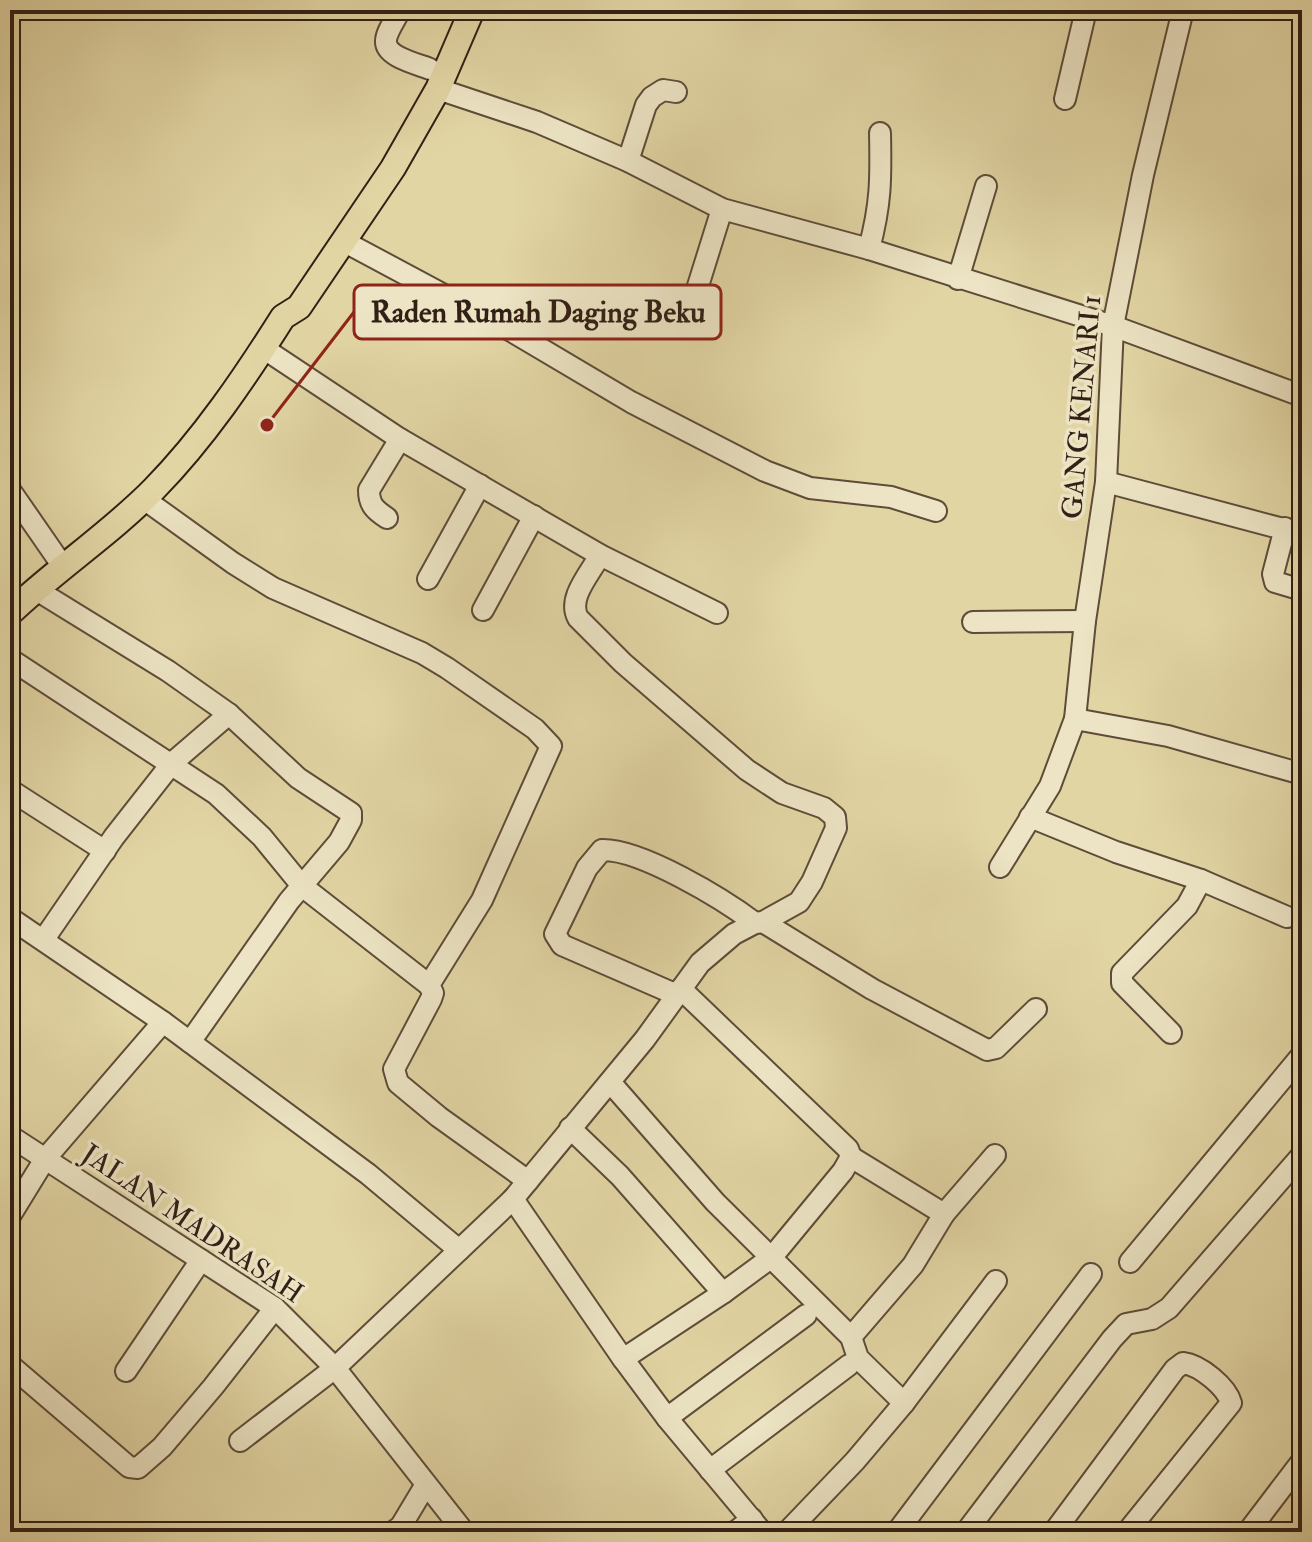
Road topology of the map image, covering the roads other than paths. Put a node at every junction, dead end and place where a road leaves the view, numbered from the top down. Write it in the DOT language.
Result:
graph roads {
  1 [pos="400,10"];
  2 [pos="455,10"];
  3 [pos="472,10"];
  4 [pos="1086,10"];
  5 [pos="1183,10"];
  6 [pos="434,79"];
  7 [pos="676,92"];
  8 [pos="1065,99"];
  9 [pos="880,133"];
  10 [pos="628,161"];
  11 [pos="986,186"];
  12 [pos="722,209"];
  13 [pos="345,242"];
  14 [pos="869,249"];
  15 [pos="958,279"];
  16 [pos="283,317"];
  17 [pos="688,318"];
  18 [pos="1113,326"];
  19 [pos="263,348"];
  20 [pos="1302,396"];
  21 [pos="400,439"];
  22 [pos="1106,482"];
  23 [pos="480,485"];
  24 [pos="10,490"];
  25 [pos="144,499"];
  26 [pos="936,511"];
  27 [pos="534,516"];
  28 [pos="387,518"];
  29 [pos="1293,531"];
  30 [pos="600,555"];
  31 [pos="64,568"];
  32 [pos="428,579"];
  33 [pos="35,589"];
  34 [pos="1302,590"];
  35 [pos="483,610"];
  36 [pos="10,613"];
  37 [pos="717,613"];
  38 [pos="1085,621"];
  39 [pos="973,622"];
  40 [pos="10,659"];
  41 [pos="229,714"];
  42 [pos="1075,719"];
  43 [pos="172,763"];
  44 [pos="1302,774"];
  45 [pos="10,790"];
  46 [pos="1030,817"];
  47 [pos="105,851"];
  48 [pos="1000,867"];
  49 [pos="1201,880"];
  50 [pos="302,886"];
  51 [pos="1287,917"];
  52 [pos="10,918"];
  53 [pos="759,923"];
  54 [pos="44,939"];
  55 [pos="429,985"];
  56 [pos="679,992"];
  57 [pos="1036,1009"];
  58 [pos="163,1022"];
  59 [pos="1171,1033"];
  60 [pos="190,1042"];
  61 [pos="1302,1055"];
  62 [pos="610,1082"];
  63 [pos="570,1128"];
  64 [pos="10,1136"];
  65 [pos="995,1155"];
  66 [pos="1302,1155"];
  67 [pos="851,1157"];
  68 [pos="45,1159"];
  69 [pos="528,1181"];
  70 [pos="513,1199"];
  71 [pos="944,1214"];
  72 [pos="10,1216"];
  73 [pos="459,1250"];
  74 [pos="772,1257"];
  75 [pos="201,1260"];
  76 [pos="1130,1262"];
  77 [pos="1091,1274"];
  78 [pos="996,1281"];
  79 [pos="723,1293"];
  80 [pos="275,1308"];
  81 [pos="806,1315"];
  82 [pos="851,1337"];
  83 [pos="623,1359"];
  84 [pos="10,1365"];
  85 [pos="849,1365"];
  86 [pos="335,1368"];
  87 [pos="126,1371"];
  88 [pos="904,1403"];
  89 [pos="667,1418"];
  90 [pos="240,1441"];
  91 [pos="1302,1461"];
  92 [pos="710,1470"];
  93 [pos="425,1486"];
  94 [pos="757,1526"];
  95 [pos="393,1532"];
  96 [pos="464,1532"];
  97 [pos="735,1532"];
  98 [pos="787,1532"];
  99 [pos="897,1532"];
  100 [pos="966,1532"];
  101 [pos="1054,1532"];
  102 [pos="1127,1532"];
  103 [pos="1248,1532"];
  1 -- 6 [label="street"];
  2 -- 6 [label="main road"];
  3 -- 6 [label="main road"];
  4 -- 8 [label="street"];
  5 -- 18 [label="street, GANG KENARI 1"];
  6 -- 10 [label="street"];
  6 -- 13 [label="main road"];
  6 -- 16 [label="main road"];
  7 -- 10 [label="street"];
  9 -- 14 [label="street"];
  10 -- 12 [label="street"];
  11 -- 15 [label="street"];
  12 -- 14 [label="street"];
  12 -- 17 [label="street"];
  13 -- 16 [label="main road"];
  13 -- 26 [label="street"];
  14 -- 15 [label="street"];
  15 -- 18 [label="street"];
  16 -- 19 [label="main road"];
  18 -- 20 [label="street"];
  18 -- 22 [label="street, GANG KENARI 1"];
  19 -- 21 [label="street"];
  19 -- 25 [label="main road"];
  21 -- 23 [label="street"];
  21 -- 28 [label="street"];
  22 -- 29 [label="street"];
  22 -- 38 [label="street, GANG KENARI 1"];
  23 -- 27 [label="street"];
  23 -- 32 [label="street"];
  24 -- 31 [label="street"];
  25 -- 31 [label="main road"];
  25 -- 55 [label="street"];
  27 -- 30 [label="street"];
  27 -- 35 [label="street"];
  29 -- 34 [label="street"];
  30 -- 37 [label="street"];
  30 -- 53 [label="street"];
  31 -- 33 [label="main road"];
  33 -- 36 [label="main road"];
  33 -- 41 [label="street"];
  38 -- 39 [label="street"];
  38 -- 42 [label="street, GANG KENARI 1"];
  40 -- 43 [label="street"];
  41 -- 43 [label="street"];
  41 -- 50 [label="street"];
  42 -- 44 [label="street"];
  42 -- 46 [label="street, GANG KENARI 1"];
  43 -- 47 [label="street"];
  43 -- 50 [label="street"];
  45 -- 47 [label="street"];
  46 -- 48 [label="street, GANG KENARI 1"];
  46 -- 49 [label="street"];
  47 -- 54 [label="street"];
  49 -- 51 [label="street"];
  49 -- 59 [label="street"];
  50 -- 55 [label="street"];
  50 -- 60 [label="street"];
  52 -- 54 [label="street"];
  53 -- 56 [label="street"];
  53 -- 56 [label="street"];
  53 -- 57 [label="street"];
  54 -- 58 [label="street"];
  55 -- 69 [label="street"];
  56 -- 62 [label="street"];
  56 -- 67 [label="street"];
  58 -- 60 [label="street"];
  58 -- 68 [label="street"];
  60 -- 73 [label="street"];
  61 -- 76 [label="street"];
  62 -- 63 [label="street"];
  62 -- 74 [label="street"];
  63 -- 69 [label="street"];
  63 -- 79 [label="street"];
  64 -- 68 [label="street, JALAN MADRASAH"];
  65 -- 71 [label="street"];
  66 -- 100 [label="street"];
  67 -- 71 [label="street"];
  67 -- 74 [label="street"];
  68 -- 72 [label="street"];
  68 -- 75 [label="street, JALAN MADRASAH"];
  69 -- 70 [label="street"];
  70 -- 73 [label="street"];
  70 -- 83 [label="street"];
  71 -- 82 [label="street"];
  73 -- 86 [label="street"];
  74 -- 79 [label="street"];
  74 -- 82 [label="street"];
  75 -- 80 [label="street, JALAN MADRASAH"];
  75 -- 87 [label="street"];
  77 -- 99 [label="street"];
  78 -- 88 [label="street"];
  79 -- 83 [label="street"];
  80 -- 84 [label="street"];
  80 -- 86 [label="street, JALAN MADRASAH"];
  81 -- 89 [label="street"];
  82 -- 88 [label="street"];
  83 -- 89 [label="street"];
  85 -- 92 [label="street"];
  86 -- 90 [label="street"];
  86 -- 93 [label="street, JALAN MADRASAH"];
  88 -- 98 [label="street"];
  89 -- 92 [label="street"];
  91 -- 103 [label="street"];
  92 -- 94 [label="street"];
  93 -- 95 [label="street"];
  93 -- 96 [label="street, JALAN MADRASAH"];
  94 -- 97 [label="street"];
  101 -- 102 [label="street"];
}
